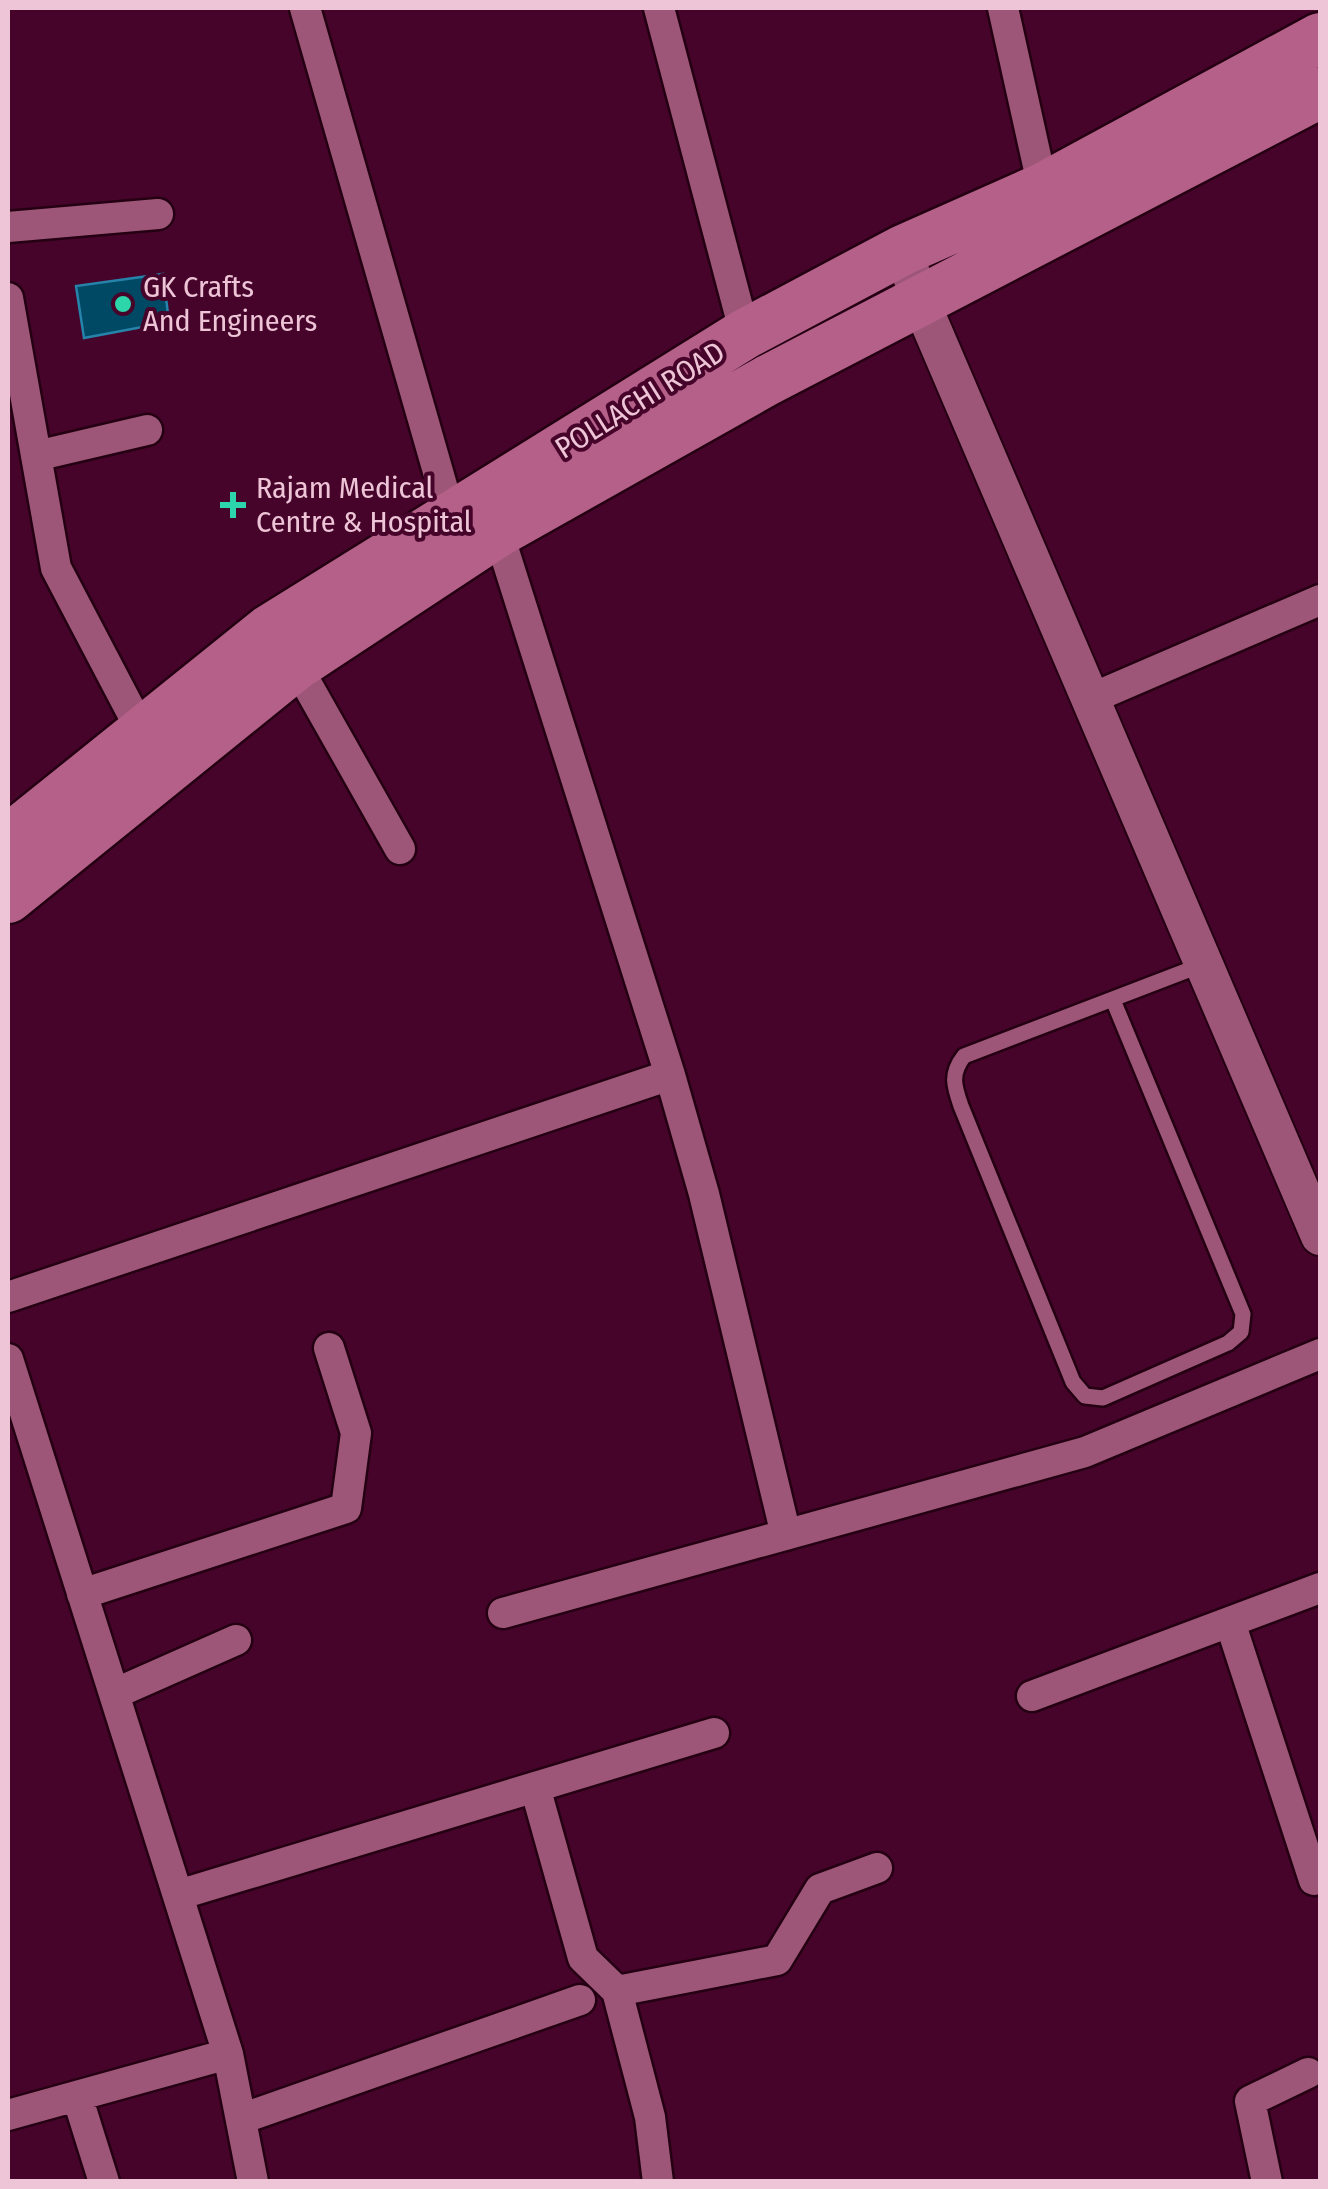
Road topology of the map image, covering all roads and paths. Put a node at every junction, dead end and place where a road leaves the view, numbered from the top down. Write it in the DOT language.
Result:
graph roads {
  1 [pos="305,8"];
  2 [pos="660,8"];
  3 [pos="1003,8"];
  4 [pos="1320,38"];
  5 [pos="1320,93"];
  6 [pos="1044,188"];
  7 [pos="158,214"];
  8 [pos="8,227"];
  9 [pos="903,250"];
  10 [pos="8,298"];
  11 [pos="921,303"];
  12 [pos="745,334"];
  13 [pos="146,430"];
  14 [pos="36,456"];
  15 [pos="451,517"];
  16 [pos="498,532"];
  17 [pos="1320,600"];
  18 [pos="296,665"];
  19 [pos="1090,699"];
  20 [pos="142,732"];
  21 [pos="8,840"];
  22 [pos="400,849"];
  23 [pos="8,898"];
  24 [pos="1204,964"];
  25 [pos="1112,1000"];
  26 [pos="670,1075"];
  27 [pos="1320,1236"];
  28 [pos="8,1297"];
  29 [pos="329,1348"];
  30 [pos="1320,1354"];
  31 [pos="8,1359"];
  32 [pos="786,1534"];
  33 [pos="1320,1588"];
  34 [pos="82,1594"];
  35 [pos="502,1613"];
  36 [pos="1230,1622"];
  37 [pos="236,1640"];
  38 [pos="114,1694"];
  39 [pos="1032,1696"];
  40 [pos="714,1733"];
  41 [pos="535,1787"];
  42 [pos="877,1868"];
  43 [pos="1320,1878"];
  44 [pos="178,1894"];
  45 [pos="618,1991"];
  46 [pos="580,2000"];
  47 [pos="228,2054"];
  48 [pos="1308,2073"];
  49 [pos="77,2096"];
  50 [pos="8,2115"];
  51 [pos="241,2119"];
  52 [pos="104,2182"];
  53 [pos="253,2182"];
  54 [pos="658,2182"];
  55 [pos="1266,2182"];
  1 -- 15 [label="street"];
  2 -- 12 [label="street"];
  3 -- 6 [label="street"];
  4 -- 6 [label="highway, POLLACHI ROAD"];
  5 -- 11 [label="highway"];
  6 -- 9 [label="highway, POLLACHI ROAD"];
  7 -- 8 [label="street"];
  9 -- 11 [label="street"];
  9 -- 12 [label="highway, POLLACHI ROAD"];
  10 -- 14 [label="street"];
  11 -- 16 [label="highway"];
  11 -- 19 [label="street"];
  12 -- 15 [label="highway, POLLACHI ROAD"];
  13 -- 14 [label="street"];
  14 -- 20 [label="street"];
  15 -- 20 [label="highway, POLLACHI ROAD"];
  16 -- 18 [label="highway"];
  16 -- 26 [label="street"];
  17 -- 19 [label="street"];
  18 -- 22 [label="street"];
  18 -- 23 [label="highway"];
  19 -- 24 [label="street"];
  20 -- 21 [label="highway, POLLACHI ROAD"];
  24 -- 25 [label="lane"];
  24 -- 27 [label="street"];
  25 -- 25 [label="lane"];
  26 -- 28 [label="street"];
  26 -- 32 [label="street"];
  29 -- 34 [label="street"];
  30 -- 32 [label="street"];
  31 -- 34 [label="street"];
  32 -- 35 [label="street"];
  33 -- 36 [label="street"];
  34 -- 38 [label="street"];
  36 -- 39 [label="street"];
  36 -- 43 [label="street"];
  37 -- 38 [label="street"];
  38 -- 44 [label="street"];
  40 -- 41 [label="street"];
  41 -- 44 [label="street"];
  41 -- 45 [label="street"];
  42 -- 45 [label="street"];
  44 -- 47 [label="street"];
  45 -- 54 [label="street"];
  46 -- 51 [label="street"];
  47 -- 49 [label="street"];
  47 -- 51 [label="street"];
  48 -- 55 [label="street"];
  49 -- 50 [label="street"];
  49 -- 52 [label="street"];
  51 -- 53 [label="street"];
}
